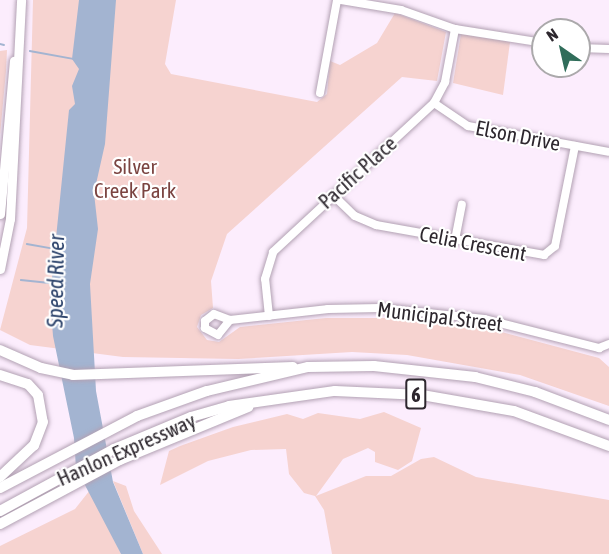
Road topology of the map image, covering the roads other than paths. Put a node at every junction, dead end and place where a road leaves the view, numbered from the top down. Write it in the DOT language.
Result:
graph roads {
  1 [pos="21,0"];
  2 [pos="339,0"];
  3 [pos="455,29"];
  4 [pos="19,41"];
  5 [pos="531,41"];
  6 [pos="591,48"];
  7 [pos="609,49"];
  8 [pos="320,93"];
  9 [pos="434,103"];
  10 [pos="575,146"];
  11 [pos="609,152"];
  12 [pos="333,195"];
  13 [pos="462,205"];
  14 [pos="0,214"];
  15 [pos="455,240"];
  16 [pos="0,269"];
  17 [pos="269,316"];
  18 [pos="230,320"];
  19 [pos="609,344"];
  20 [pos="0,350"];
  21 [pos="308,368"];
  22 [pos="0,375"];
  23 [pos="262,402"];
  24 [pos="609,420"];
  25 [pos="609,446"];
  26 [pos="0,477"];
  27 [pos="0,488"];
  28 [pos="0,511"];
  29 [pos="0,524"];
  1 -- 4 [label="main road"];
  2 -- 3 [label="street"];
  2 -- 8 [label="street"];
  3 -- 5 [label="street"];
  3 -- 9 [label="street, Pacific Place"];
  4 -- 14 [label="main road"];
  4 -- 16 [label="main road"];
  6 -- 7 [label="street"];
  9 -- 10 [label="street, Elson Drive"];
  9 -- 12 [label="street, Pacific Place"];
  10 -- 11 [label="street, Elson Drive"];
  10 -- 15 [label="street, Celia Crescent"];
  12 -- 15 [label="street, Celia Crescent"];
  12 -- 17 [label="street, Pacific Place"];
  13 -- 15 [label="street"];
  17 -- 18 [label="street, Municipal Street"];
  17 -- 19 [label="street, Municipal Street"];
  20 -- 21 [label="highway"];
  21 -- 24 [label="highway, Hanlon Expressway / 6"];
  21 -- 27 [label="highway, Hanlon Expressway / 6"];
  22 -- 26 [label="highway"];
  23 -- 25 [label="highway, Hanlon Expressway / 6"];
  23 -- 28 [label="highway, Hanlon Expressway / 6"];
  23 -- 29 [label="highway"];
}
